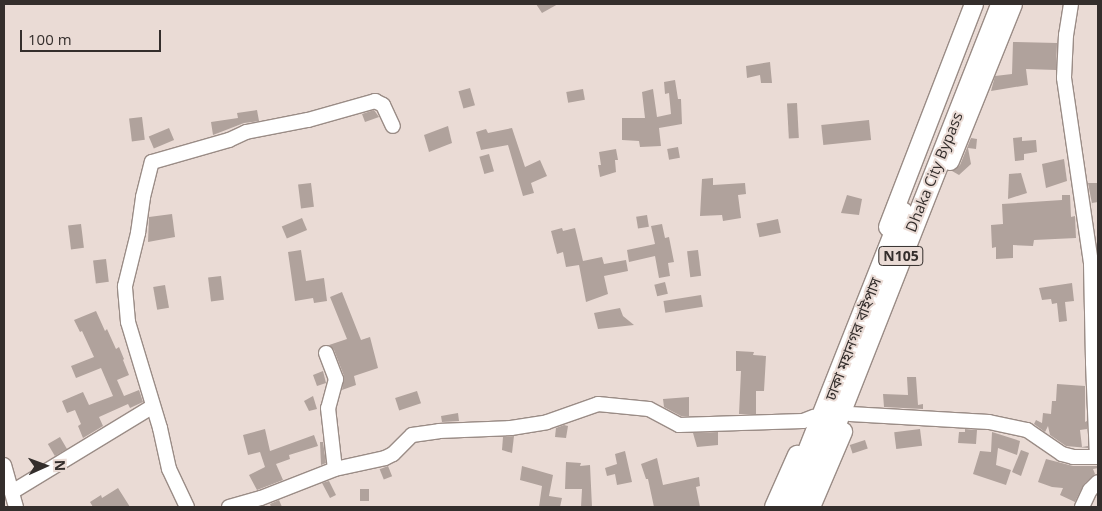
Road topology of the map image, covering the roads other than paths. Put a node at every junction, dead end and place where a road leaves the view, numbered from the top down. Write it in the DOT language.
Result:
graph roads {
  1 [pos="974,4"];
  2 [pos="986,4"];
  3 [pos="1001,4"];
  4 [pos="1013,4"];
  5 [pos="1071,4"];
  6 [pos="393,126"];
  7 [pos="326,352"];
  8 [pos="152,408"];
  9 [pos="850,414"];
  10 [pos="813,417"];
  11 [pos="1098,457"];
  12 [pos="4,465"];
  13 [pos="335,469"];
  14 [pos="1098,482"];
  15 [pos="12,492"];
  16 [pos="16,507"];
  17 [pos="187,507"];
  18 [pos="229,507"];
  19 [pos="774,507"];
  20 [pos="786,507"];
  21 [pos="800,507"];
  22 [pos="812,507"];
  23 [pos="1082,507"];
  1 -- 10 [label="main road"];
  2 -- 20 [label="highway, ঢাকা মহানগর বাইপাস / N105"];
  3 -- 21 [label="highway, Dhaka City Bypass / N105"];
  4 -- 9 [label="main road"];
  5 -- 11 [label="street"];
  6 -- 8 [label="street"];
  7 -- 13 [label="street"];
  8 -- 15 [label="street"];
  8 -- 17 [label="street"];
  9 -- 11 [label="street"];
  9 -- 22 [label="main road"];
  10 -- 13 [label="street"];
  10 -- 19 [label="main road"];
  12 -- 15 [label="street"];
  13 -- 18 [label="street"];
  14 -- 23 [label="street"];
  15 -- 16 [label="street"];
}
